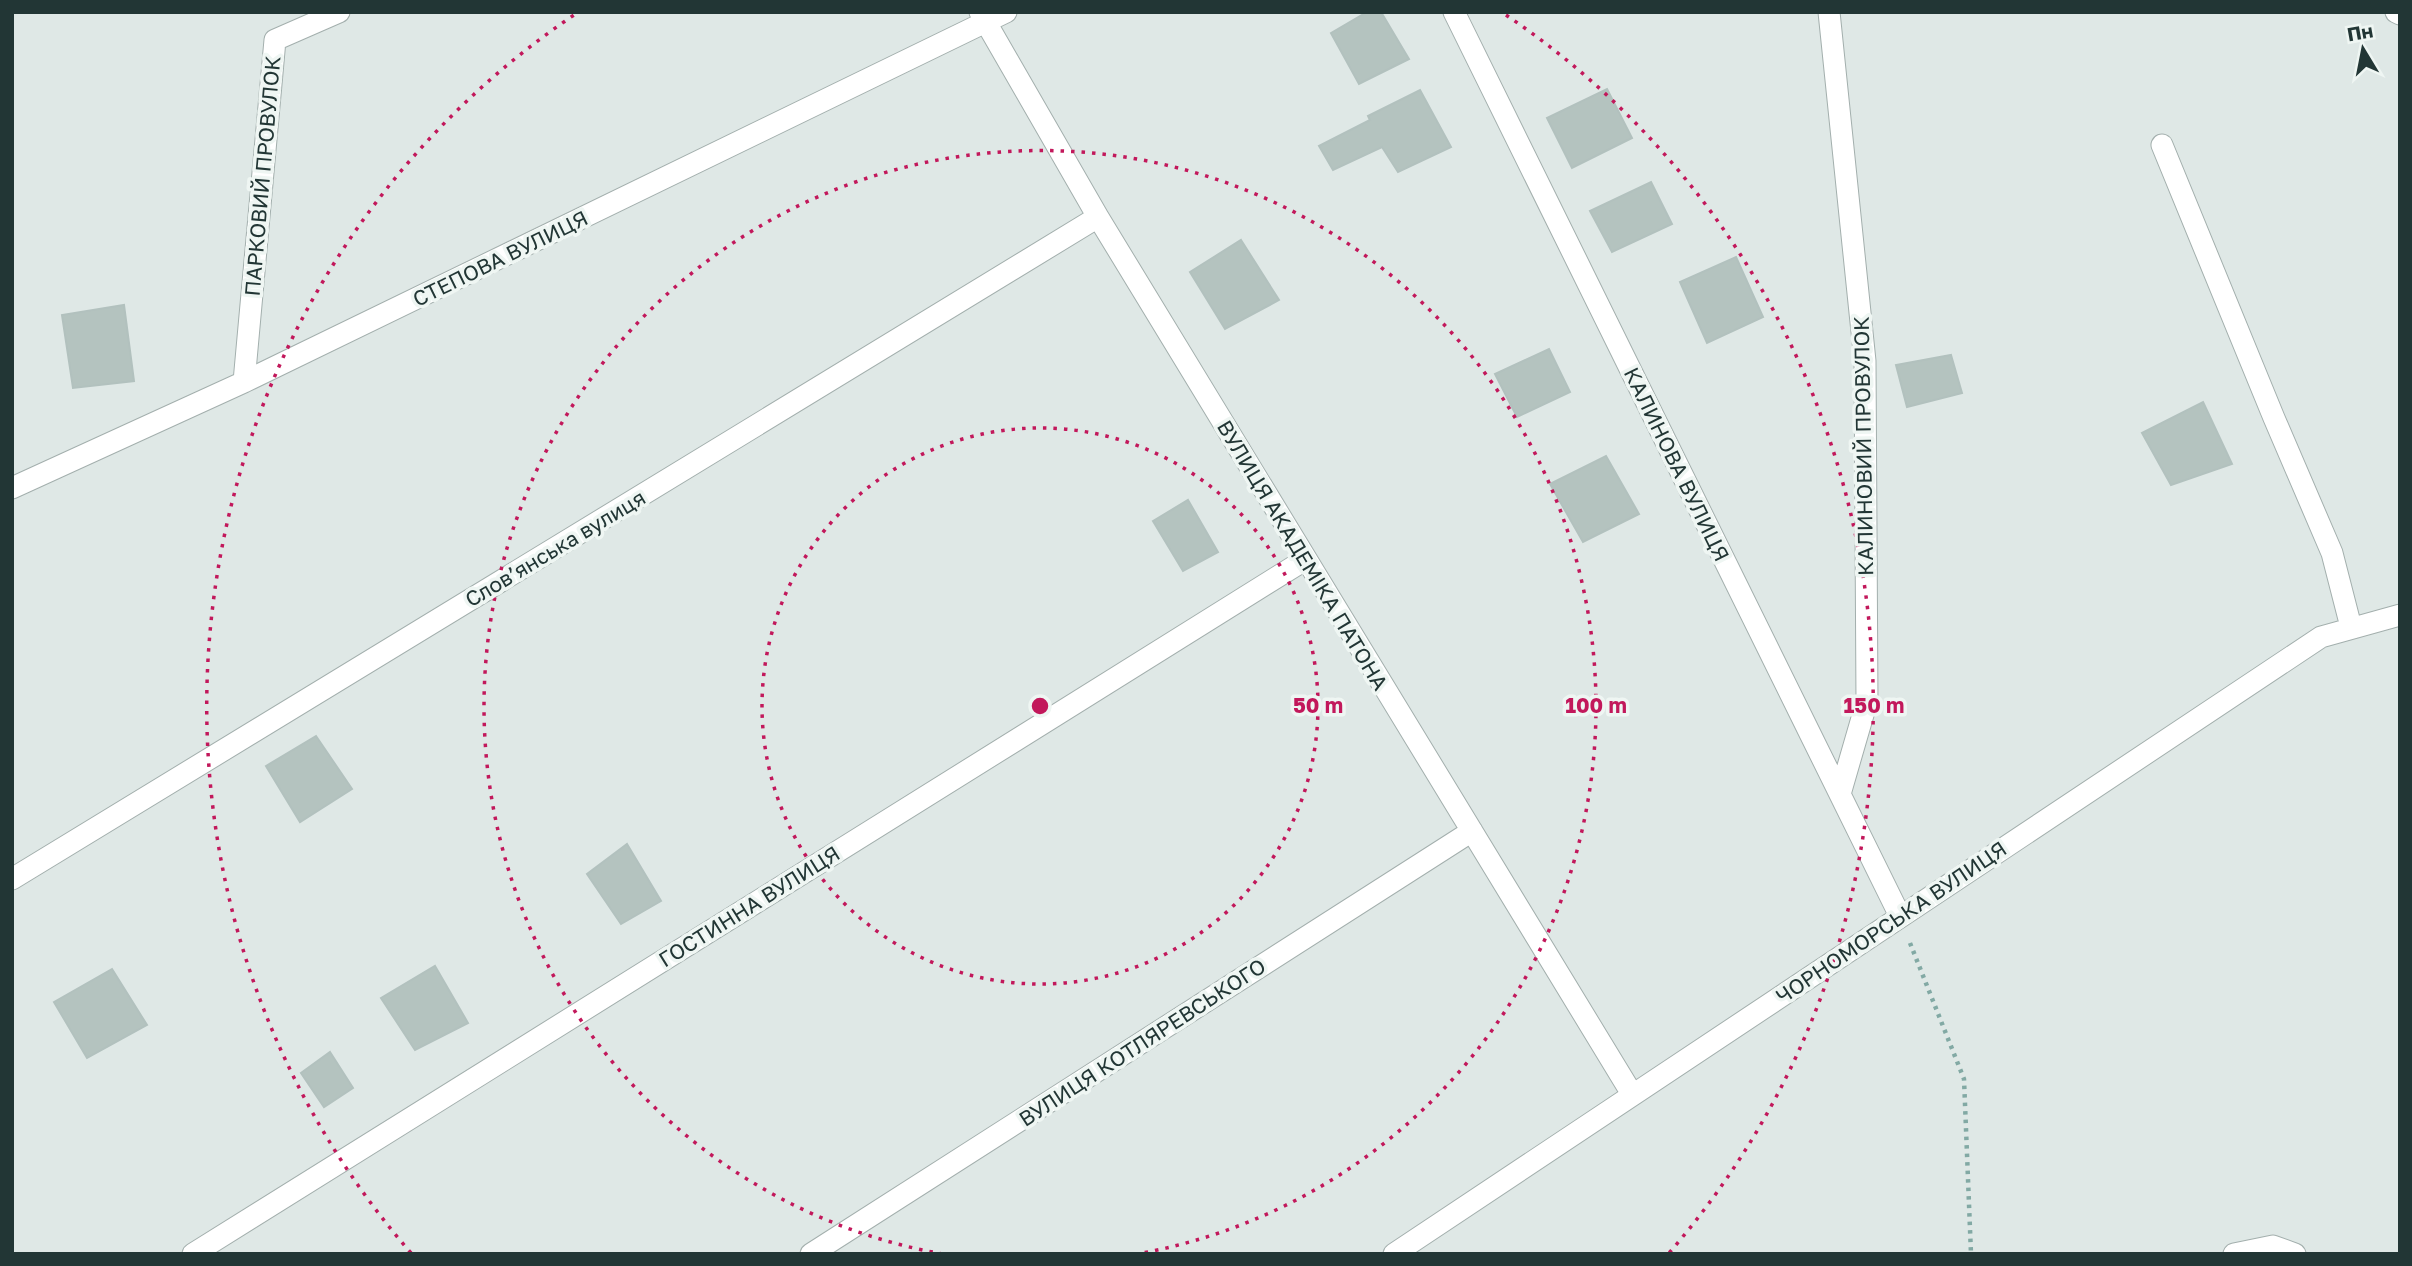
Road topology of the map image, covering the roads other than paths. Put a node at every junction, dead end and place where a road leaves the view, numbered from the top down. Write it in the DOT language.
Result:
graph roads {
  1 [pos="339,12"];
  2 [pos="1006,12"];
  3 [pos="1454,12"];
  4 [pos="1829,12"];
  5 [pos="983,18"];
  6 [pos="2162,145"];
  7 [pos="1098,217"];
  8 [pos="244,382"];
  9 [pos="12,488"];
  10 [pos="1306,559"];
  11 [pos="2400,615"];
  12 [pos="2351,627"];
  13 [pos="1840,794"];
  14 [pos="1472,831"];
  15 [pos="12,879"];
  16 [pos="1900,916"];
  17 [pos="1632,1094"];
  18 [pos="193,1254"];
  19 [pos="811,1254"];
  20 [pos="1394,1254"];
  21 [pos="2234,1254"];
  22 [pos="2295,1254"];
  1 -- 8 [label="street, ПАРКОВИЙ ПРОВУЛОК"];
  2 -- 5 [label="street, СТЕПОВА ВУЛИЦЯ"];
  3 -- 13 [label="street, КАЛИНОВА ВУЛИЦЯ"];
  4 -- 13 [label="street, КАЛИНОВИЙ ПРОВУЛОК"];
  5 -- 7 [label="street, ВУЛИЦЯ АКАДЕМІКА ПАТОНА"];
  5 -- 8 [label="street, СТЕПОВА ВУЛИЦЯ"];
  6 -- 12 [label="street"];
  7 -- 10 [label="street, ВУЛИЦЯ АКАДЕМІКА ПАТОНА"];
  7 -- 15 [label="street, Словʼянська вулиця"];
  8 -- 9 [label="street, СТЕПОВА ВУЛИЦЯ"];
  10 -- 14 [label="street, ВУЛИЦЯ АКАДЕМІКА ПАТОНА"];
  10 -- 18 [label="street, ГОСТИННА ВУЛИЦЯ"];
  11 -- 12 [label="street, ЧОРНОМОРСЬКА ВУЛИЦЯ"];
  12 -- 16 [label="street, ЧОРНОМОРСЬКА ВУЛИЦЯ"];
  13 -- 16 [label="street, КАЛИНОВА ВУЛИЦЯ"];
  14 -- 17 [label="street, ВУЛИЦЯ АКАДЕМІКА ПАТОНА"];
  14 -- 19 [label="street, ВУЛИЦЯ КОТЛЯРЕВСЬКОГО"];
  16 -- 17 [label="street, ЧОРНОМОРСЬКА ВУЛИЦЯ"];
  17 -- 20 [label="street, ЧОРНОМОРСЬКА ВУЛИЦЯ"];
  21 -- 22 [label="street"];
}
